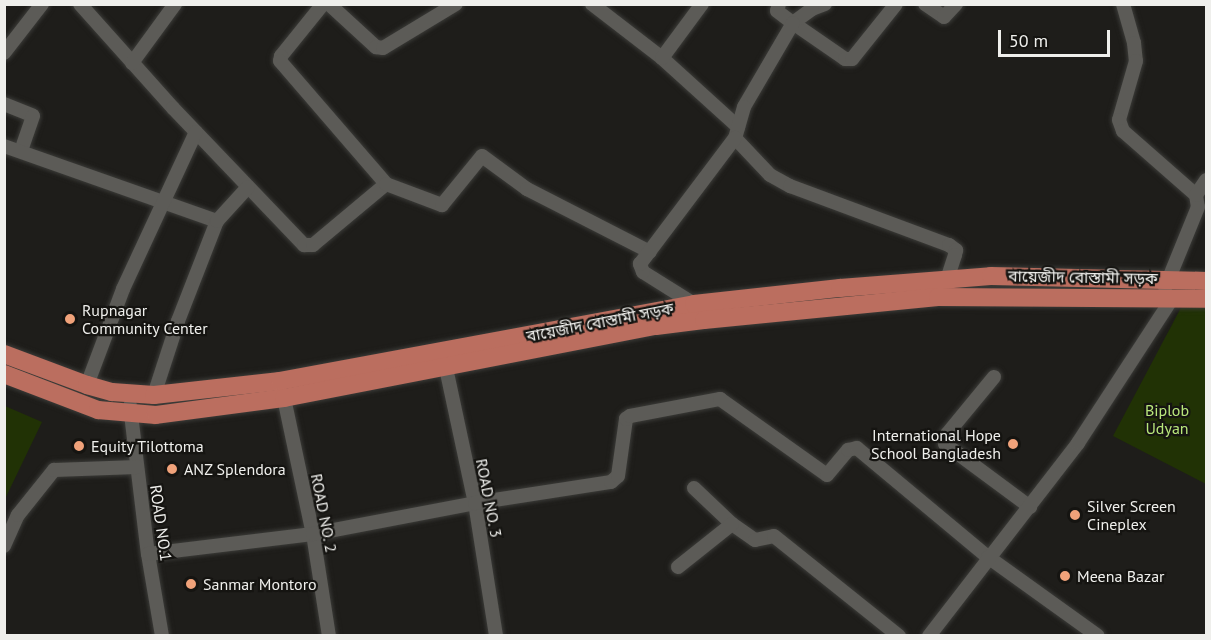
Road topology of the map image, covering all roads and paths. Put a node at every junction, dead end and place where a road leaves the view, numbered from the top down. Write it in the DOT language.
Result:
graph roads {
  1 [pos="42,4"];
  2 [pos="80,4"];
  3 [pos="175,4"];
  4 [pos="323,4"];
  5 [pos="329,4"];
  6 [pos="456,4"];
  7 [pos="592,4"];
  8 [pos="702,4"];
  9 [pos="825,4"];
  10 [pos="896,4"];
  11 [pos="925,4"];
  12 [pos="956,4"];
  13 [pos="1123,4"];
  14 [pos="774,6"];
  15 [pos="793,22"];
  16 [pos="4,53"];
  17 [pos="662,58"];
  18 [pos="132,63"];
  19 [pos="4,104"];
  20 [pos="196,132"];
  21 [pos="737,133"];
  22 [pos="4,146"];
  23 [pos="21,150"];
  24 [pos="1206,180"];
  25 [pos="386,184"];
  26 [pos="248,187"];
  27 [pos="1196,195"];
  28 [pos="162,201"];
  29 [pos="217,221"];
  30 [pos="650,252"];
  31 [pos="1168,278"];
  32 [pos="947,279"];
  33 [pos="1206,281"];
  34 [pos="1166,298"];
  35 [pos="1206,299"];
  36 [pos="694,304"];
  37 [pos="4,354"];
  38 [pos="446,368"];
  39 [pos="4,374"];
  40 [pos="994,377"];
  41 [pos="87,385"];
  42 [pos="130,394"];
  43 [pos="154,395"];
  44 [pos="284,398"];
  45 [pos="130,414"];
  46 [pos="137,467"];
  47 [pos="694,488"];
  48 [pos="475,503"];
  49 [pos="1030,507"];
  50 [pos="732,524"];
  51 [pos="313,534"];
  52 [pos="4,546"];
  53 [pos="148,554"];
  54 [pos="988,557"];
  55 [pos="678,567"];
  56 [pos="162,636"];
  57 [pos="329,636"];
  58 [pos="496,636"];
  59 [pos="899,636"];
  60 [pos="929,636"];
  61 [pos="1098,636"];
  1 -- 16 [label="street"];
  2 -- 18 [label="street"];
  3 -- 18 [label="street"];
  4 -- 25 [label="street"];
  5 -- 6 [label="street"];
  7 -- 17 [label="street"];
  8 -- 17 [label="street"];
  9 -- 15 [label="street"];
  10 -- 15 [label="street"];
  11 -- 12 [label="street"];
  13 -- 27 [label="street"];
  14 -- 15 [label="street"];
  15 -- 21 [label="street"];
  17 -- 21 [label="street"];
  18 -- 20 [label="street"];
  19 -- 23 [label="street"];
  20 -- 26 [label="street"];
  20 -- 28 [label="street"];
  21 -- 30 [label="street"];
  21 -- 32 [label="street"];
  22 -- 23 [label="street"];
  23 -- 28 [label="street"];
  24 -- 27 [label="street"];
  25 -- 26 [label="street"];
  25 -- 30 [label="street"];
  26 -- 29 [label="street"];
  27 -- 31 [label="street"];
  28 -- 29 [label="street"];
  28 -- 41 [label="street"];
  29 -- 43 [label="street"];
  30 -- 36 [label="street"];
  31 -- 32 [label="main road, বায়েজীদ বোস্তামী সড়ক"];
  31 -- 33 [label="main road, বায়েজীদ বোস্তামী সড়ক"];
  31 -- 34 [label="street"];
  32 -- 36 [label="main road, বায়েজীদ বোস্তামী সড়ক"];
  34 -- 35 [label="main road, বায়েজীদ বোস্তামী সড়ক"];
  34 -- 38 [label="main road, বায়েজীদ বোস্তামী সড়ক"];
  34 -- 49 [label="street"];
  36 -- 43 [label="main road, বায়েজীদ বোস্তামী সড়ক"];
  37 -- 41 [label="main road, বায়েজীদ বোস্তামী সড়ক"];
  38 -- 44 [label="main road, বায়েজীদ বোস্তামী সড়ক"];
  38 -- 48 [label="street, ROAD NO. 3"];
  39 -- 45 [label="main road, বায়েজীদ বোস্তামী সড়ক"];
  40 -- 49 [label="street"];
  41 -- 42 [label="main road, বায়েজীদ বোস্তামী সড়ক"];
  42 -- 43 [label="main road, বায়েজীদ বোস্তামী সড়ক"];
  42 -- 45 [label="street, ROAD NO.1"];
  44 -- 45 [label="main road, বায়েজীদ বোস্তামী সড়ক"];
  44 -- 51 [label="street, ROAD NO. 2"];
  45 -- 46 [label="street, ROAD NO.1"];
  46 -- 52 [label="street"];
  46 -- 53 [label="street, ROAD NO.1"];
  47 -- 50 [label="street"];
  48 -- 51 [label="street"];
  48 -- 54 [label="street"];
  48 -- 58 [label="street, ROAD NO. 3"];
  49 -- 54 [label="street"];
  50 -- 55 [label="street"];
  50 -- 59 [label="street"];
  51 -- 53 [label="street"];
  51 -- 57 [label="street, ROAD NO. 2"];
  53 -- 56 [label="street, ROAD NO.1"];
  54 -- 60 [label="street"];
  54 -- 61 [label="street"];
}
